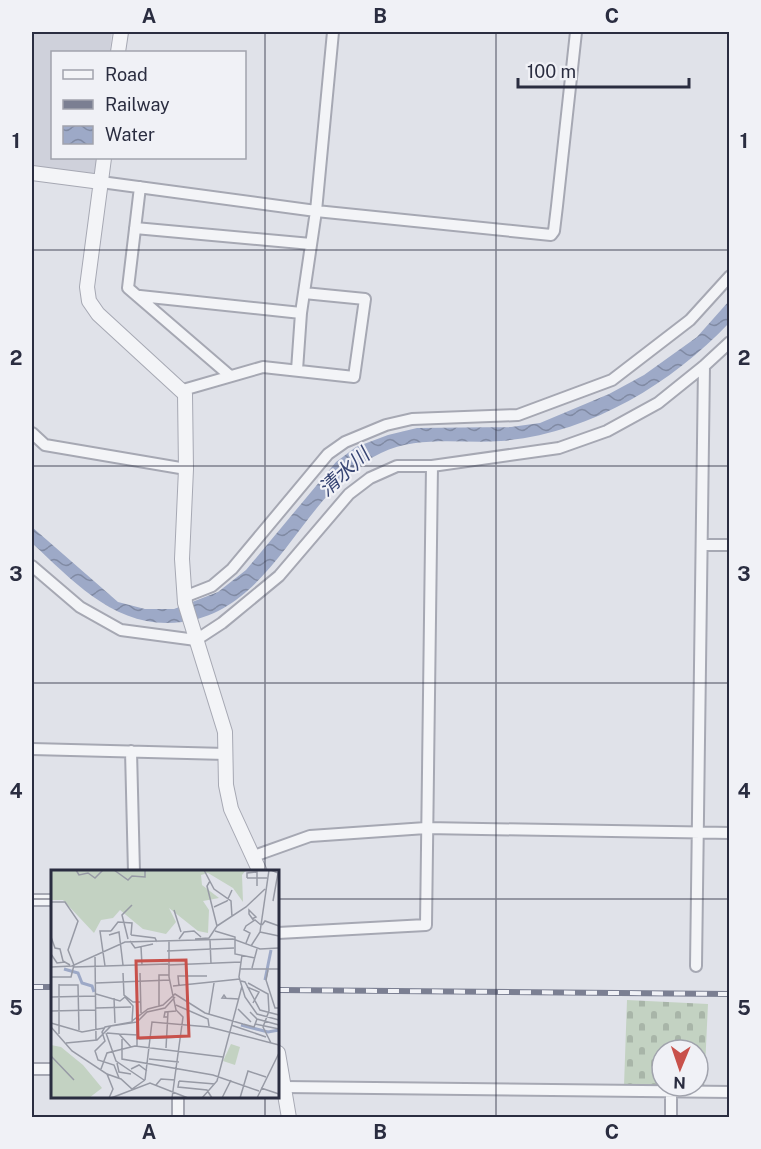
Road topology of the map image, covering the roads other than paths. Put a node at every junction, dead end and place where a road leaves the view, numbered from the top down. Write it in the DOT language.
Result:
graph roads {
  1 [pos="121,32"];
  2 [pos="333,32"];
  3 [pos="576,32"];
  4 [pos="118,51"];
  5 [pos="104,159"];
  6 [pos="32,173"];
  7 [pos="101,182"];
  8 [pos="140,187"];
  9 [pos="316,211"];
  10 [pos="135,228"];
  11 [pos="311,244"];
  12 [pos="727,282"];
  13 [pos="304,293"];
  14 [pos="140,296"];
  15 [pos="301,312"];
  16 [pos="729,342"];
  17 [pos="705,366"];
  18 [pos="297,370"];
  19 [pos="228,375"];
  20 [pos="183,390"];
  21 [pos="32,433"];
  22 [pos="432,466"];
  23 [pos="186,469"];
  24 [pos="703,545"];
  25 [pos="729,545"];
  26 [pos="32,566"];
  27 [pos="184,600"];
  28 [pos="195,636"];
  29 [pos="32,749"];
  30 [pos="131,751"];
  31 [pos="226,753"];
  32 [pos="426,828"];
  33 [pos="699,832"];
  34 [pos="729,832"];
  35 [pos="254,856"];
  36 [pos="134,870"];
  37 [pos="259,870"];
  38 [pos="32,900"];
  39 [pos="51,900"];
  40 [pos="279,933"];
  41 [pos="696,966"];
  42 [pos="279,1063"];
  43 [pos="32,1069"];
  44 [pos="51,1069"];
  45 [pos="281,1084"];
  46 [pos="650,1091"];
  47 [pos="710,1092"];
  48 [pos="729,1092"];
  49 [pos="178,1098"];
  50 [pos="671,1098"];
  51 [pos="178,1118"];
  52 [pos="289,1118"];
  53 [pos="671,1118"];
  1 -- 4 [label="street"];
  2 -- 9 [label="street"];
  3 -- 9 [label="street"];
  5 -- 7 [label="street"];
  6 -- 7 [label="street"];
  7 -- 8 [label="street"];
  7 -- 20 [label="street"];
  8 -- 9 [label="street"];
  8 -- 10 [label="street"];
  9 -- 11 [label="street"];
  10 -- 11 [label="street"];
  10 -- 14 [label="street"];
  11 -- 13 [label="street"];
  12 -- 27 [label="street"];
  13 -- 15 [label="street"];
  13 -- 18 [label="street"];
  14 -- 15 [label="street"];
  14 -- 19 [label="street"];
  15 -- 18 [label="street"];
  16 -- 17 [label="street"];
  17 -- 22 [label="street"];
  17 -- 24 [label="street"];
  18 -- 19 [label="street"];
  19 -- 20 [label="street"];
  20 -- 23 [label="street"];
  21 -- 23 [label="street"];
  22 -- 28 [label="street"];
  22 -- 32 [label="street"];
  23 -- 27 [label="street"];
  24 -- 25 [label="street"];
  24 -- 33 [label="street"];
  26 -- 28 [label="street"];
  27 -- 28 [label="street"];
  28 -- 31 [label="street"];
  29 -- 30 [label="street"];
  30 -- 31 [label="street"];
  30 -- 36 [label="street"];
  31 -- 35 [label="street"];
  32 -- 33 [label="street"];
  32 -- 35 [label="street"];
  32 -- 40 [label="street"];
  33 -- 34 [label="street"];
  33 -- 41 [label="street"];
  35 -- 37 [label="street"];
  38 -- 39 [label="street"];
  42 -- 45 [label="street"];
  43 -- 44 [label="street"];
  45 -- 46 [label="street"];
  45 -- 52 [label="street"];
  47 -- 48 [label="street"];
  49 -- 51 [label="street"];
  50 -- 53 [label="street"];
}
